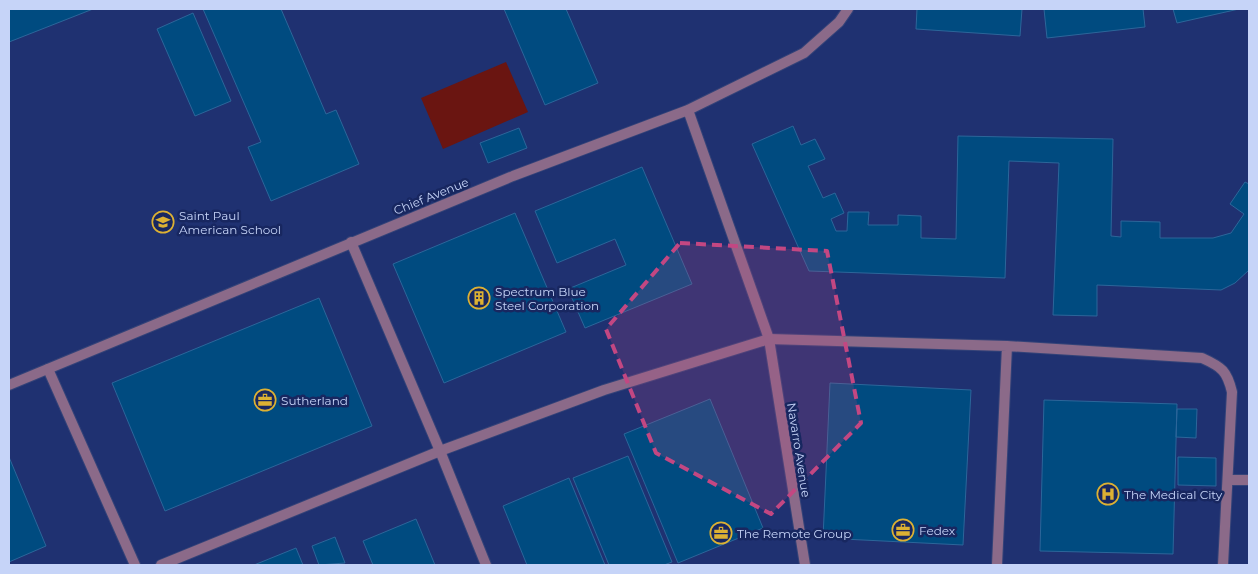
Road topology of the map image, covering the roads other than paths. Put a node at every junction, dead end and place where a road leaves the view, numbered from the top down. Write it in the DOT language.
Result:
graph roads {
  1 [pos="848,9"];
  2 [pos="688,110"];
  3 [pos="351,242"];
  4 [pos="769,339"];
  5 [pos="1007,346"];
  6 [pos="48,369"];
  7 [pos="9,385"];
  8 [pos="440,451"];
  9 [pos="1229,480"];
  10 [pos="1249,480"];
  11 [pos="135,565"];
  12 [pos="161,565"];
  13 [pos="486,565"];
  14 [pos="805,565"];
  15 [pos="997,565"];
  16 [pos="1223,565"];
  1 -- 2 [label="street, Chief Avenue"];
  2 -- 3 [label="street, Chief Avenue"];
  2 -- 4 [label="street, Navarro Avenue"];
  3 -- 6 [label="street, Chief Avenue"];
  3 -- 8 [label="street"];
  4 -- 5 [label="street"];
  4 -- 8 [label="street"];
  4 -- 14 [label="street, Navarro Avenue"];
  5 -- 9 [label="street"];
  5 -- 15 [label="street"];
  6 -- 7 [label="street, Chief Avenue"];
  6 -- 11 [label="street"];
  8 -- 12 [label="street"];
  8 -- 13 [label="street"];
  9 -- 10 [label="street"];
  9 -- 16 [label="street"];
}
